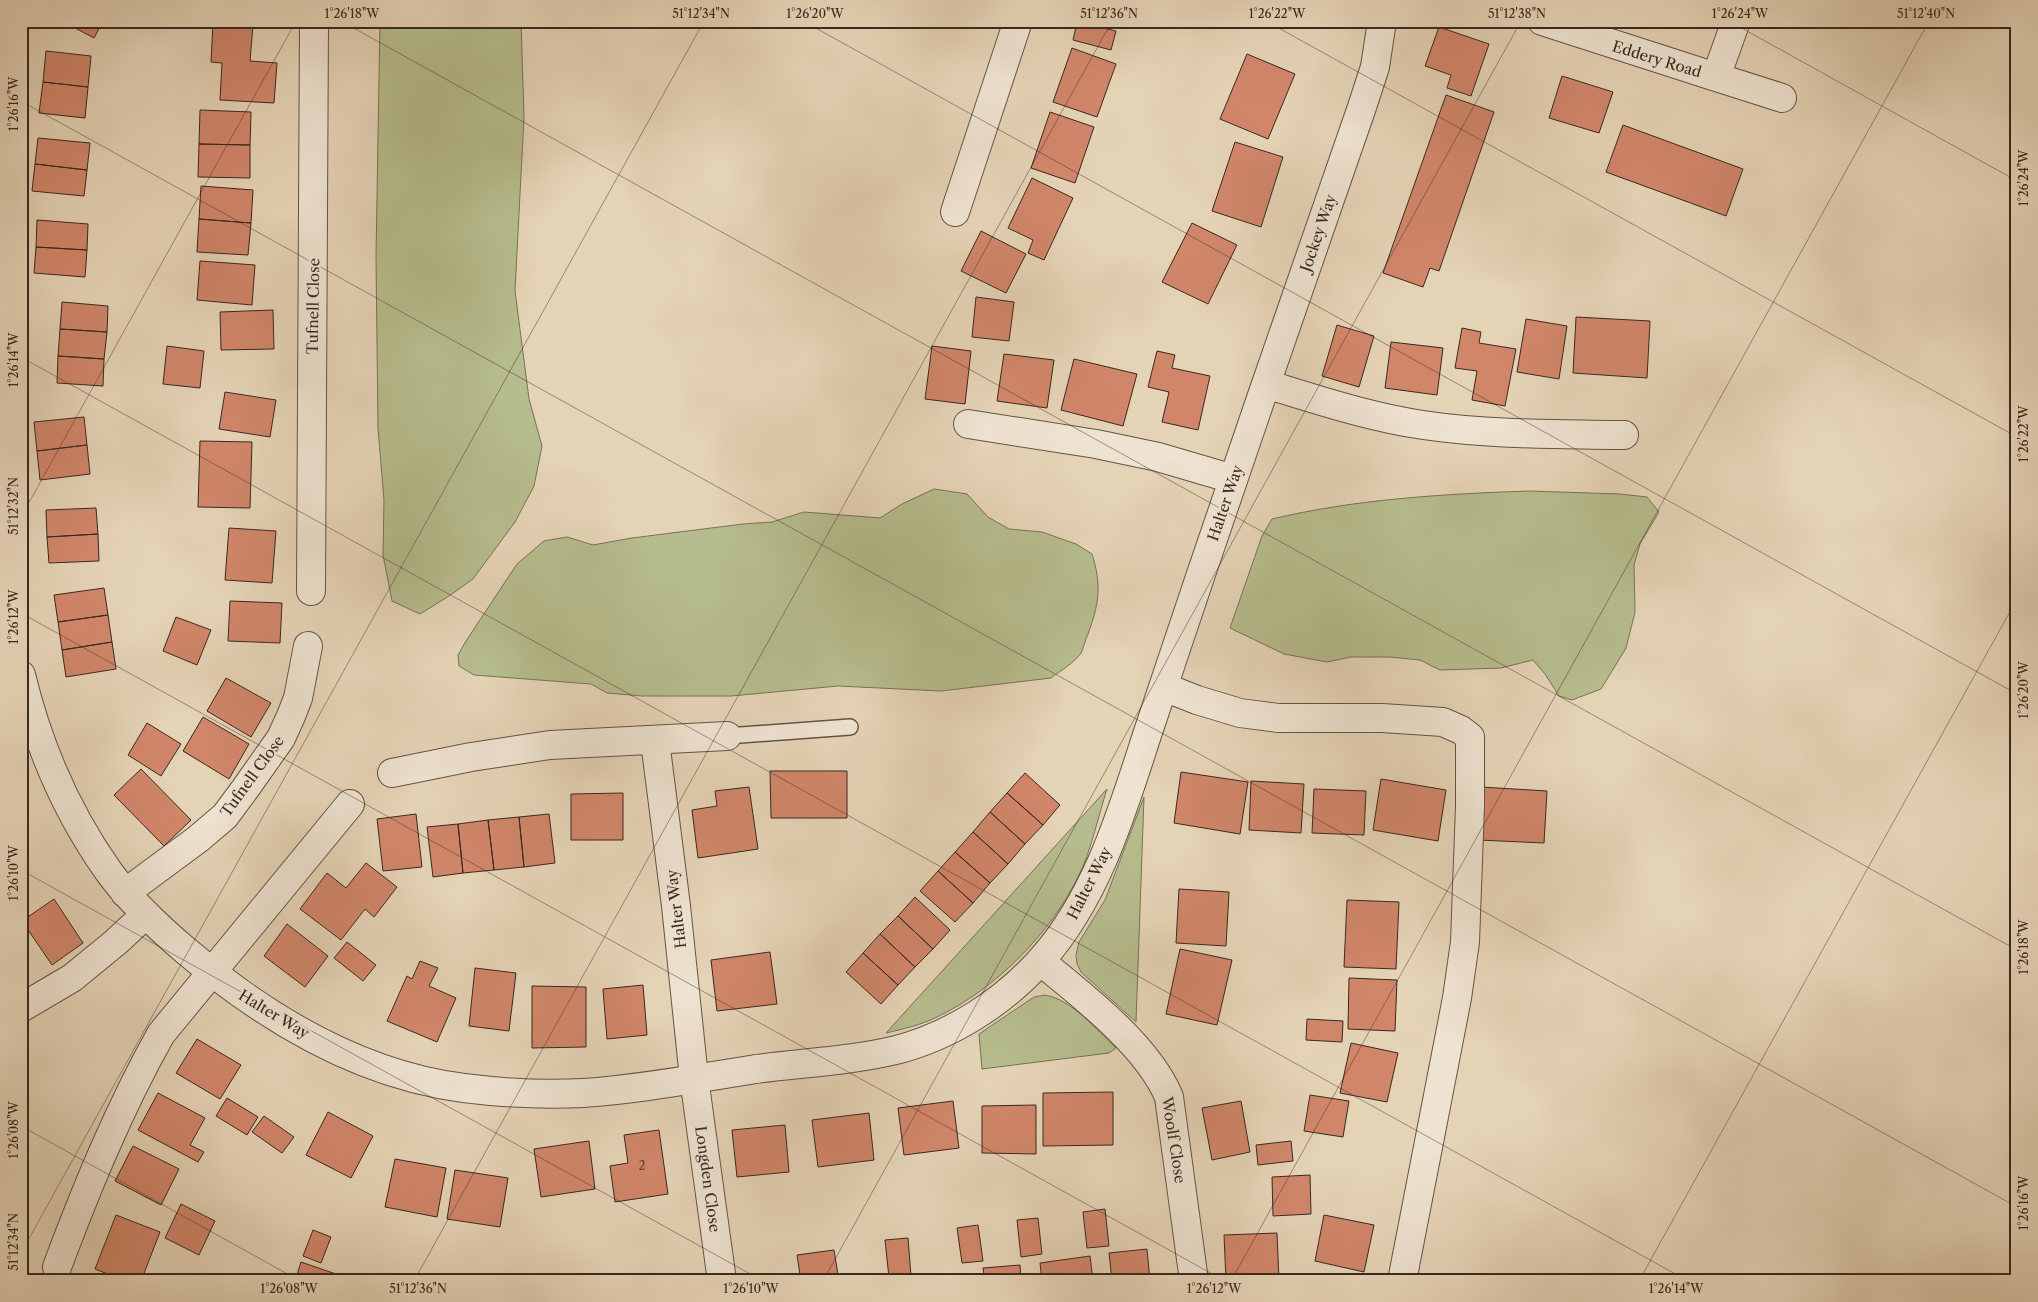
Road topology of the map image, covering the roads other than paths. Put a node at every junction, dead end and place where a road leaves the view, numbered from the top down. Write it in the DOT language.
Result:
graph roads {
  1 [pos="314,21"];
  2 [pos="1018,21"];
  3 [pos="1382,21"];
  4 [pos="1542,21"];
  5 [pos="1736,21"];
  6 [pos="1716,77"];
  7 [pos="1782,98"];
  8 [pos="955,212"];
  9 [pos="1266,384"];
  10 [pos="968,424"];
  11 [pos="1624,435"];
  12 [pos="1245,443"];
  13 [pos="1233,479"];
  14 [pos="311,591"];
  15 [pos="308,646"];
  16 [pos="21,675"];
  17 [pos="1164,687"];
  18 [pos="850,726"];
  19 [pos="726,736"];
  20 [pos="655,741"];
  21 [pos="392,772"];
  22 [pos="350,804"];
  23 [pos="125,892"];
  24 [pos="146,914"];
  25 [pos="1040,961"];
  26 [pos="212,973"];
  27 [pos="21,1008"];
  28 [pos="694,1078"];
  29 [pos="57,1267"];
  30 [pos="722,1281"];
  31 [pos="1194,1281"];
  32 [pos="1402,1281"];
  1 -- 14 [label="street, Tufnell Close"];
  2 -- 8 [label="street"];
  3 -- 9 [label="street, Jockey Way"];
  4 -- 6 [label="street, Eddery Road"];
  5 -- 6 [label="street, Eddery Road"];
  6 -- 7 [label="street, Eddery Road"];
  9 -- 11 [label="street"];
  9 -- 12 [label="street, Jockey Way"];
  10 -- 13 [label="street"];
  12 -- 13 [label="street, Halter Way"];
  13 -- 17 [label="street, Halter Way"];
  15 -- 23 [label="street, Tufnell Close"];
  16 -- 23 [label="street, Halter Way"];
  17 -- 25 [label="street, Halter Way"];
  17 -- 32 [label="street"];
  18 -- 19 [label="lane"];
  19 -- 20 [label="street"];
  20 -- 21 [label="street"];
  20 -- 28 [label="street, Halter Way"];
  22 -- 26 [label="street"];
  23 -- 24 [label="street, Halter Way"];
  24 -- 26 [label="street, Halter Way"];
  24 -- 27 [label="street"];
  25 -- 28 [label="street, Halter Way"];
  25 -- 31 [label="street, Woolf Close"];
  26 -- 28 [label="street, Halter Way"];
  26 -- 29 [label="street"];
  28 -- 30 [label="street, Longden Close"];
}
